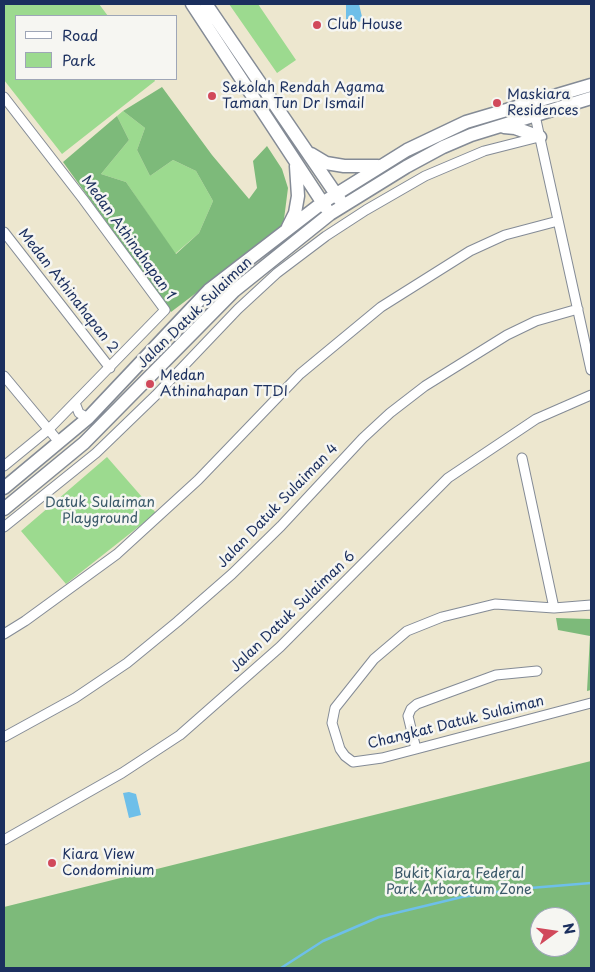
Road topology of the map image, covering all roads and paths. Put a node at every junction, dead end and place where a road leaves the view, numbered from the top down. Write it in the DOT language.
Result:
graph roads {
  1 [pos="192,4"];
  2 [pos="206,4"];
  3 [pos="591,85"];
  4 [pos="4,97"];
  5 [pos="591,98"];
  6 [pos="532,102"];
  7 [pos="535,115"];
  8 [pos="498,127"];
  9 [pos="540,136"];
  10 [pos="308,153"];
  11 [pos="296,162"];
  12 [pos="382,165"];
  13 [pos="336,194"];
  14 [pos="322,202"];
  15 [pos="344,205"];
  16 [pos="330,214"];
  17 [pos="558,221"];
  18 [pos="288,229"];
  19 [pos="4,232"];
  20 [pos="209,290"];
  21 [pos="234,291"];
  22 [pos="578,309"];
  23 [pos="110,368"];
  24 [pos="591,370"];
  25 [pos="4,376"];
  26 [pos="591,395"];
  27 [pos="75,403"];
  28 [pos="88,418"];
  29 [pos="48,430"];
  30 [pos="59,442"];
  31 [pos="522,458"];
  32 [pos="4,466"];
  33 [pos="4,488"];
  34 [pos="4,509"];
  35 [pos="4,527"];
  36 [pos="591,605"];
  37 [pos="554,608"];
  38 [pos="4,634"];
  39 [pos="537,671"];
  40 [pos="591,703"];
  41 [pos="4,737"];
  42 [pos="416,749"];
  43 [pos="4,840"];
  1 -- 11 [label="main road"];
  2 -- 10 [label="main road"];
  3 -- 6 [label="main road, Jalan Datuk Sulaiman"];
  4 -- 23 [label="street, Medan Athinahapan 1"];
  5 -- 7 [label="main road, Jalan Datuk Sulaiman"];
  6 -- 7 [label="street"];
  6 -- 12 [label="main road, Jalan Datuk Sulaiman"];
  7 -- 8 [label="main road, Jalan Datuk Sulaiman"];
  7 -- 9 [label="street"];
  8 -- 9 [label="main road"];
  8 -- 15 [label="main road, Jalan Datuk Sulaiman"];
  9 -- 17 [label="street"];
  9 -- 35 [label="street, Jalan Datuk Sulaiman"];
  10 -- 12 [label="main road"];
  10 -- 13 [label="main road"];
  11 -- 14 [label="main road"];
  11 -- 18 [label="main road"];
  12 -- 13 [label="main road, Jalan Datuk Sulaiman"];
  13 -- 14 [label="main road, Jalan Datuk Sulaiman"];
  13 -- 15 [label="main road"];
  14 -- 16 [label="main road"];
  14 -- 18 [label="main road, Jalan Datuk Sulaiman"];
  15 -- 16 [label="main road, Jalan Datuk Sulaiman"];
  16 -- 21 [label="main road, Jalan Datuk Sulaiman"];
  17 -- 22 [label="street"];
  17 -- 38 [label="street"];
  18 -- 20 [label="main road, Jalan Datuk Sulaiman"];
  19 -- 23 [label="street, Medan Athinahapan 2"];
  20 -- 21 [label="main road"];
  20 -- 28 [label="main road, Jalan Datuk Sulaiman"];
  21 -- 34 [label="main road, Jalan Datuk Sulaiman"];
  22 -- 24 [label="street"];
  22 -- 41 [label="street, Jalan Datuk Sulaiman 4"];
  23 -- 27 [label="street, Medan Athinahapan 1"];
  25 -- 29 [label="street"];
  26 -- 43 [label="street, Jalan Datuk Sulaiman 6"];
  27 -- 28 [label="street"];
  27 -- 29 [label="street, Medan Athinahapan 1"];
  28 -- 30 [label="main road, Jalan Datuk Sulaiman"];
  29 -- 30 [label="street"];
  29 -- 32 [label="street"];
  30 -- 33 [label="main road, Jalan Datuk Sulaiman"];
  31 -- 37 [label="street"];
  36 -- 37 [label="street, Changkat Datuk Sulaiman"];
  37 -- 42 [label="street, Changkat Datuk Sulaiman"];
  39 -- 42 [label="street"];
  40 -- 42 [label="street, Changkat Datuk Sulaiman"];
}
